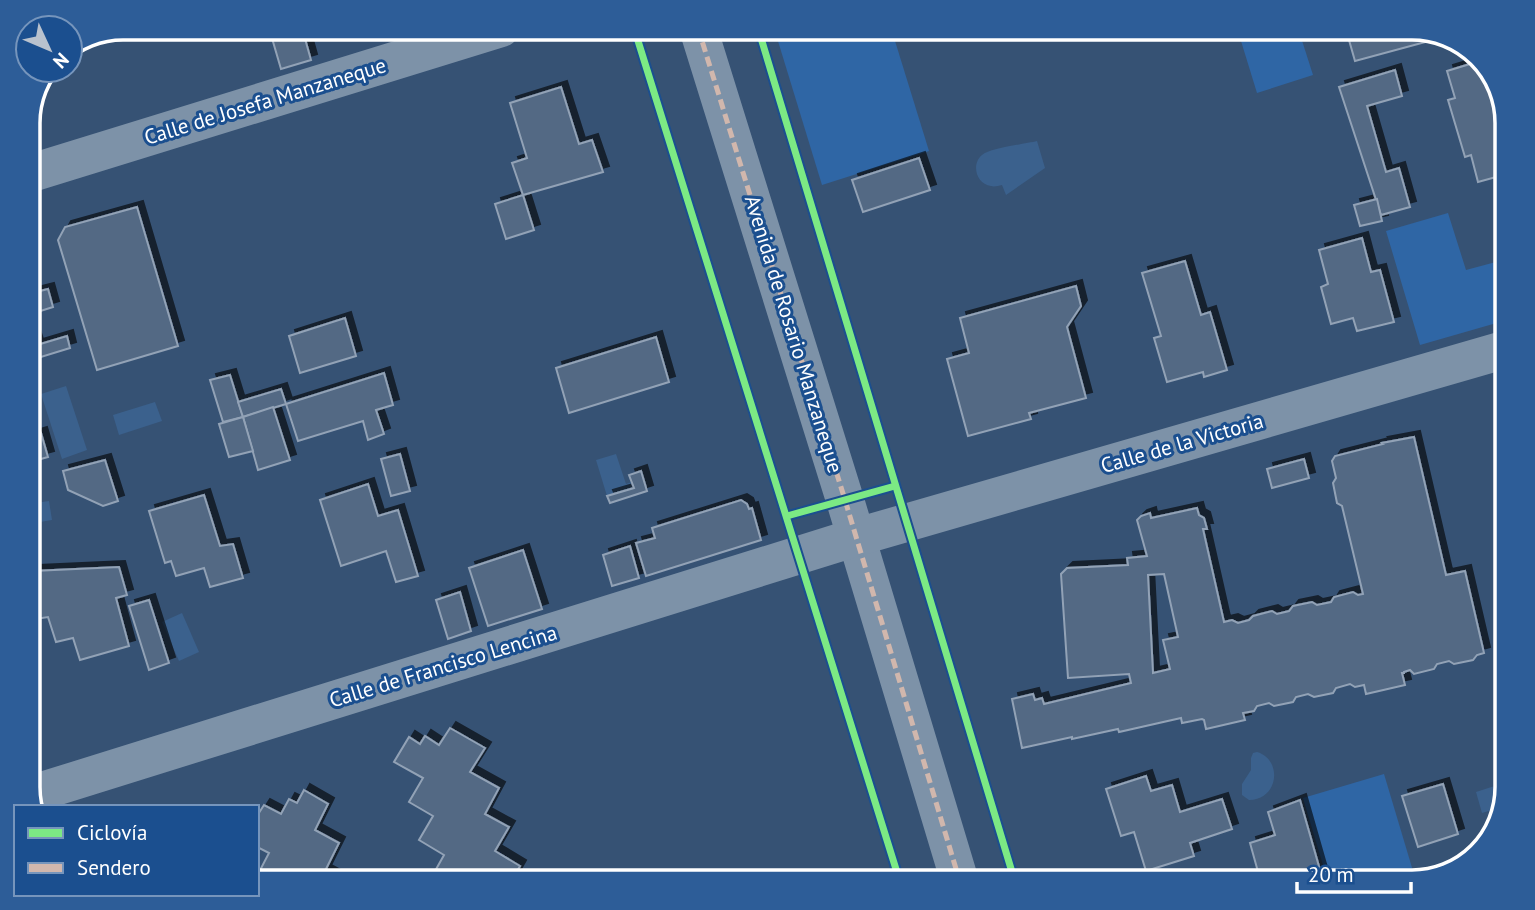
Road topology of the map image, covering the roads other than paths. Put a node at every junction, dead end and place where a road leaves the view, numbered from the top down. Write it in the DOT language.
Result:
graph roads {
  1 [pos="462,40"];
  2 [pos="702,40"];
  3 [pos="40,170"];
  4 [pos="1495,352"];
  5 [pos="857,537"];
  6 [pos="40,792"];
  7 [pos="956,870"];
  1 -- 3 [label="street, Calle de Josefa Manzaneque"];
  2 -- 5 [label="street, Avenida de Rosario Manzaneque"];
  4 -- 5 [label="street, Calle de la Victoria"];
  5 -- 6 [label="street, Calle de Francisco Lencina"];
  5 -- 7 [label="street, Avenida de Rosario Manzaneque"];
}
